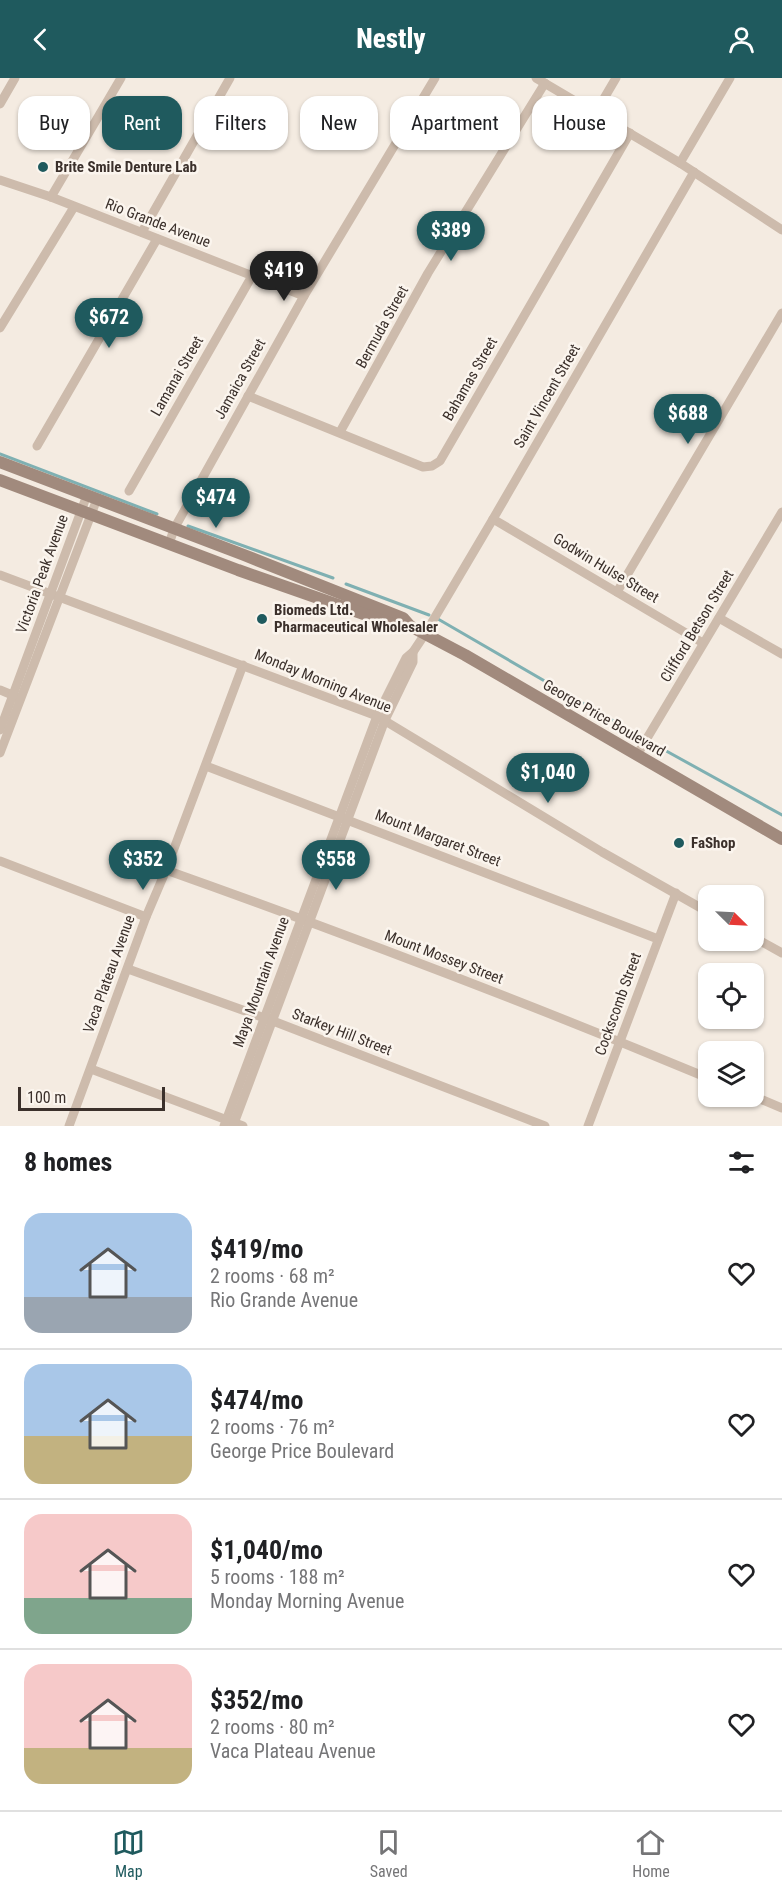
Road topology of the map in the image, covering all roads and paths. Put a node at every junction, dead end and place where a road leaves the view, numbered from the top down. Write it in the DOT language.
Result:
graph roads {
  1 [pos="15,78"];
  2 [pos="121,78"];
  3 [pos="230,78"];
  4 [pos="435,78"];
  5 [pos="616,78"];
  6 [pos="730,78"];
  7 [pos="540,80"];
  8 [pos="568,96"];
  9 [pos="605,96"];
  10 [pos="0,104"];
  11 [pos="627,131"];
  12 [pos="630,133"];
  13 [pos="680,163"];
  14 [pos="694,172"];
  15 [pos="0,180"];
  16 [pos="51,197"];
  17 [pos="74,207"];
  18 [pos="782,230"];
  19 [pos="142,232"];
  20 [pos="157,239"];
  21 [pos="252,276"];
  22 [pos="304,296"];
  23 [pos="782,313"];
  24 [pos="0,328"];
  25 [pos="248,396"];
  26 [pos="340,432"];
  27 [pos="37,446"];
  28 [pos="0,462"];
  29 [pos="0,480"];
  30 [pos="129,490"];
  31 [pos="92,497"];
  32 [pos="87,512"];
  33 [pos="782,512"];
  34 [pos="493,519"];
  35 [pos="174,529"];
  36 [pos="169,544"];
  37 [pos="0,575"];
  38 [pos="617,592"];
  39 [pos="55,595"];
  40 [pos="719,618"];
  41 [pos="410,626"];
  42 [pos="425,634"];
  43 [pos="703,643"];
  44 [pos="782,654"];
  45 [pos="243,665"];
  46 [pos="0,690"];
  47 [pos="17,697"];
  48 [pos="381,718"];
  49 [pos="0,730"];
  50 [pos="0,753"];
  51 [pos="638,755"];
  52 [pos="206,766"];
  53 [pos="339,816"];
  54 [pos="349,820"];
  55 [pos="782,839"];
  56 [pos="0,861"];
  57 [pos="166,870"];
  58 [pos="676,893"];
  59 [pos="698,906"];
  60 [pos="146,917"];
  61 [pos="305,920"];
  62 [pos="658,939"];
  63 [pos="764,943"];
  64 [pos="782,953"];
  65 [pos="128,969"];
  66 [pos="269,1020"];
  67 [pos="620,1041"];
  68 [pos="91,1069"];
  69 [pos="698,1073"];
  70 [pos="764,1101"];
  71 [pos="782,1108"];
  72 [pos="232,1124"];
  73 [pos="69,1126"];
  74 [pos="545,1126"];
  75 [pos="588,1126"];
  1 -- 10 [label="street"];
  2 -- 16 [label="street"];
  3 -- 19 [label="street"];
  4 -- 22 [label="street, Jamaica Street"];
  5 -- 9 [label="street"];
  6 -- 13 [label="street"];
  7 -- 8 [label="street"];
  7 -- 26 [label="street, Bermuda Street"];
  11 -- 12 [label="street"];
  12 -- 13 [label="street"];
  12 -- 26 [label="street, Bahamas Street"];
  13 -- 14 [label="street"];
  14 -- 18 [label="street"];
  14 -- 34 [label="street, Saint Vincent Street"];
  15 -- 16 [label="street, Rio Grande Avenue"];
  16 -- 17 [label="street, Rio Grande Avenue"];
  17 -- 19 [label="street, Rio Grande Avenue"];
  17 -- 24 [label="street"];
  19 -- 20 [label="street, Rio Grande Avenue"];
  20 -- 21 [label="street, Rio Grande Avenue"];
  20 -- 27 [label="street"];
  21 -- 22 [label="street, Rio Grande Avenue"];
  21 -- 30 [label="street, Lamanai Street"];
  22 -- 25 [label="street, Jamaica Street"];
  23 -- 38 [label="street"];
  25 -- 26 [label="street, Bahamas Street"];
  25 -- 35 [label="street, Jamaica Street"];
  28 -- 31 [label="main road, George Price Boulevard"];
  29 -- 32 [label="main road, George Price Boulevard"];
  31 -- 32 [label="street, Victoria Peak Avenue"];
  31 -- 35 [label="main road, George Price Boulevard"];
  32 -- 36 [label="main road, George Price Boulevard"];
  32 -- 39 [label="street, Victoria Peak Avenue"];
  33 -- 40 [label="street, Clifford Betson Street"];
  34 -- 38 [label="street, Godwin Hulse Street"];
  34 -- 42 [label="street, Saint Vincent Street"];
  35 -- 36 [label="street, Jamaica Street"];
  35 -- 41 [label="main road, George Price Boulevard"];
  36 -- 41 [label="main road, George Price Boulevard"];
  37 -- 39 [label="street, Monday Morning Avenue"];
  38 -- 43 [label="street, Godwin Hulse Street"];
  39 -- 45 [label="street, Monday Morning Avenue"];
  39 -- 47 [label="street, Victoria Peak Avenue"];
  40 -- 43 [label="street, Clifford Betson Street"];
  40 -- 44 [label="street"];
  41 -- 42 [label="main road, George Price Boulevard"];
  42 -- 48 [label="street, Maya Mountain Avenue"];
  42 -- 51 [label="main road, George Price Boulevard"];
  43 -- 51 [label="street, Clifford Betson Street"];
  45 -- 48 [label="street, Monday Morning Avenue"];
  45 -- 52 [label="street, Vaca Plateau Avenue"];
  46 -- 47 [label="street"];
  47 -- 49 [label="street, Victoria Peak Avenue"];
  47 -- 50 [label="street"];
  48 -- 53 [label="street, Maya Mountain Avenue"];
  48 -- 54 [label="street, Maya Mountain Avenue"];
  48 -- 58 [label="street, Monday Morning Avenue"];
  51 -- 55 [label="main road, George Price Boulevard"];
  52 -- 53 [label="street, Mount Margaret Street"];
  52 -- 57 [label="street, Vaca Plateau Avenue"];
  53 -- 54 [label="street, Mount Margaret Street"];
  53 -- 61 [label="street, Maya Mountain Avenue"];
  54 -- 61 [label="street, Maya Mountain Avenue"];
  54 -- 62 [label="street, Mount Margaret Street"];
  56 -- 60 [label="street"];
  57 -- 60 [label="street, Vaca Plateau Avenue"];
  57 -- 61 [label="street, Mount Mossey Street"];
  58 -- 59 [label="street, Monday Morning Avenue"];
  58 -- 62 [label="street, Cockscomb Street"];
  60 -- 65 [label="street, Vaca Plateau Avenue"];
  61 -- 66 [label="street, Maya Mountain Avenue"];
  61 -- 67 [label="street, Mount Mossey Street"];
  62 -- 67 [label="street, Cockscomb Street"];
  63 -- 64 [label="street"];
  65 -- 66 [label="street, Starkey Hill Street"];
  65 -- 68 [label="street, Vaca Plateau Avenue"];
  66 -- 72 [label="street, Maya Mountain Avenue"];
  66 -- 74 [label="street, Starkey Hill Street"];
  67 -- 69 [label="street, Mount Mossey Street"];
  67 -- 75 [label="street, Cockscomb Street"];
  68 -- 72 [label="street"];
  68 -- 73 [label="street, Vaca Plateau Avenue"];
  70 -- 71 [label="street"];
}
